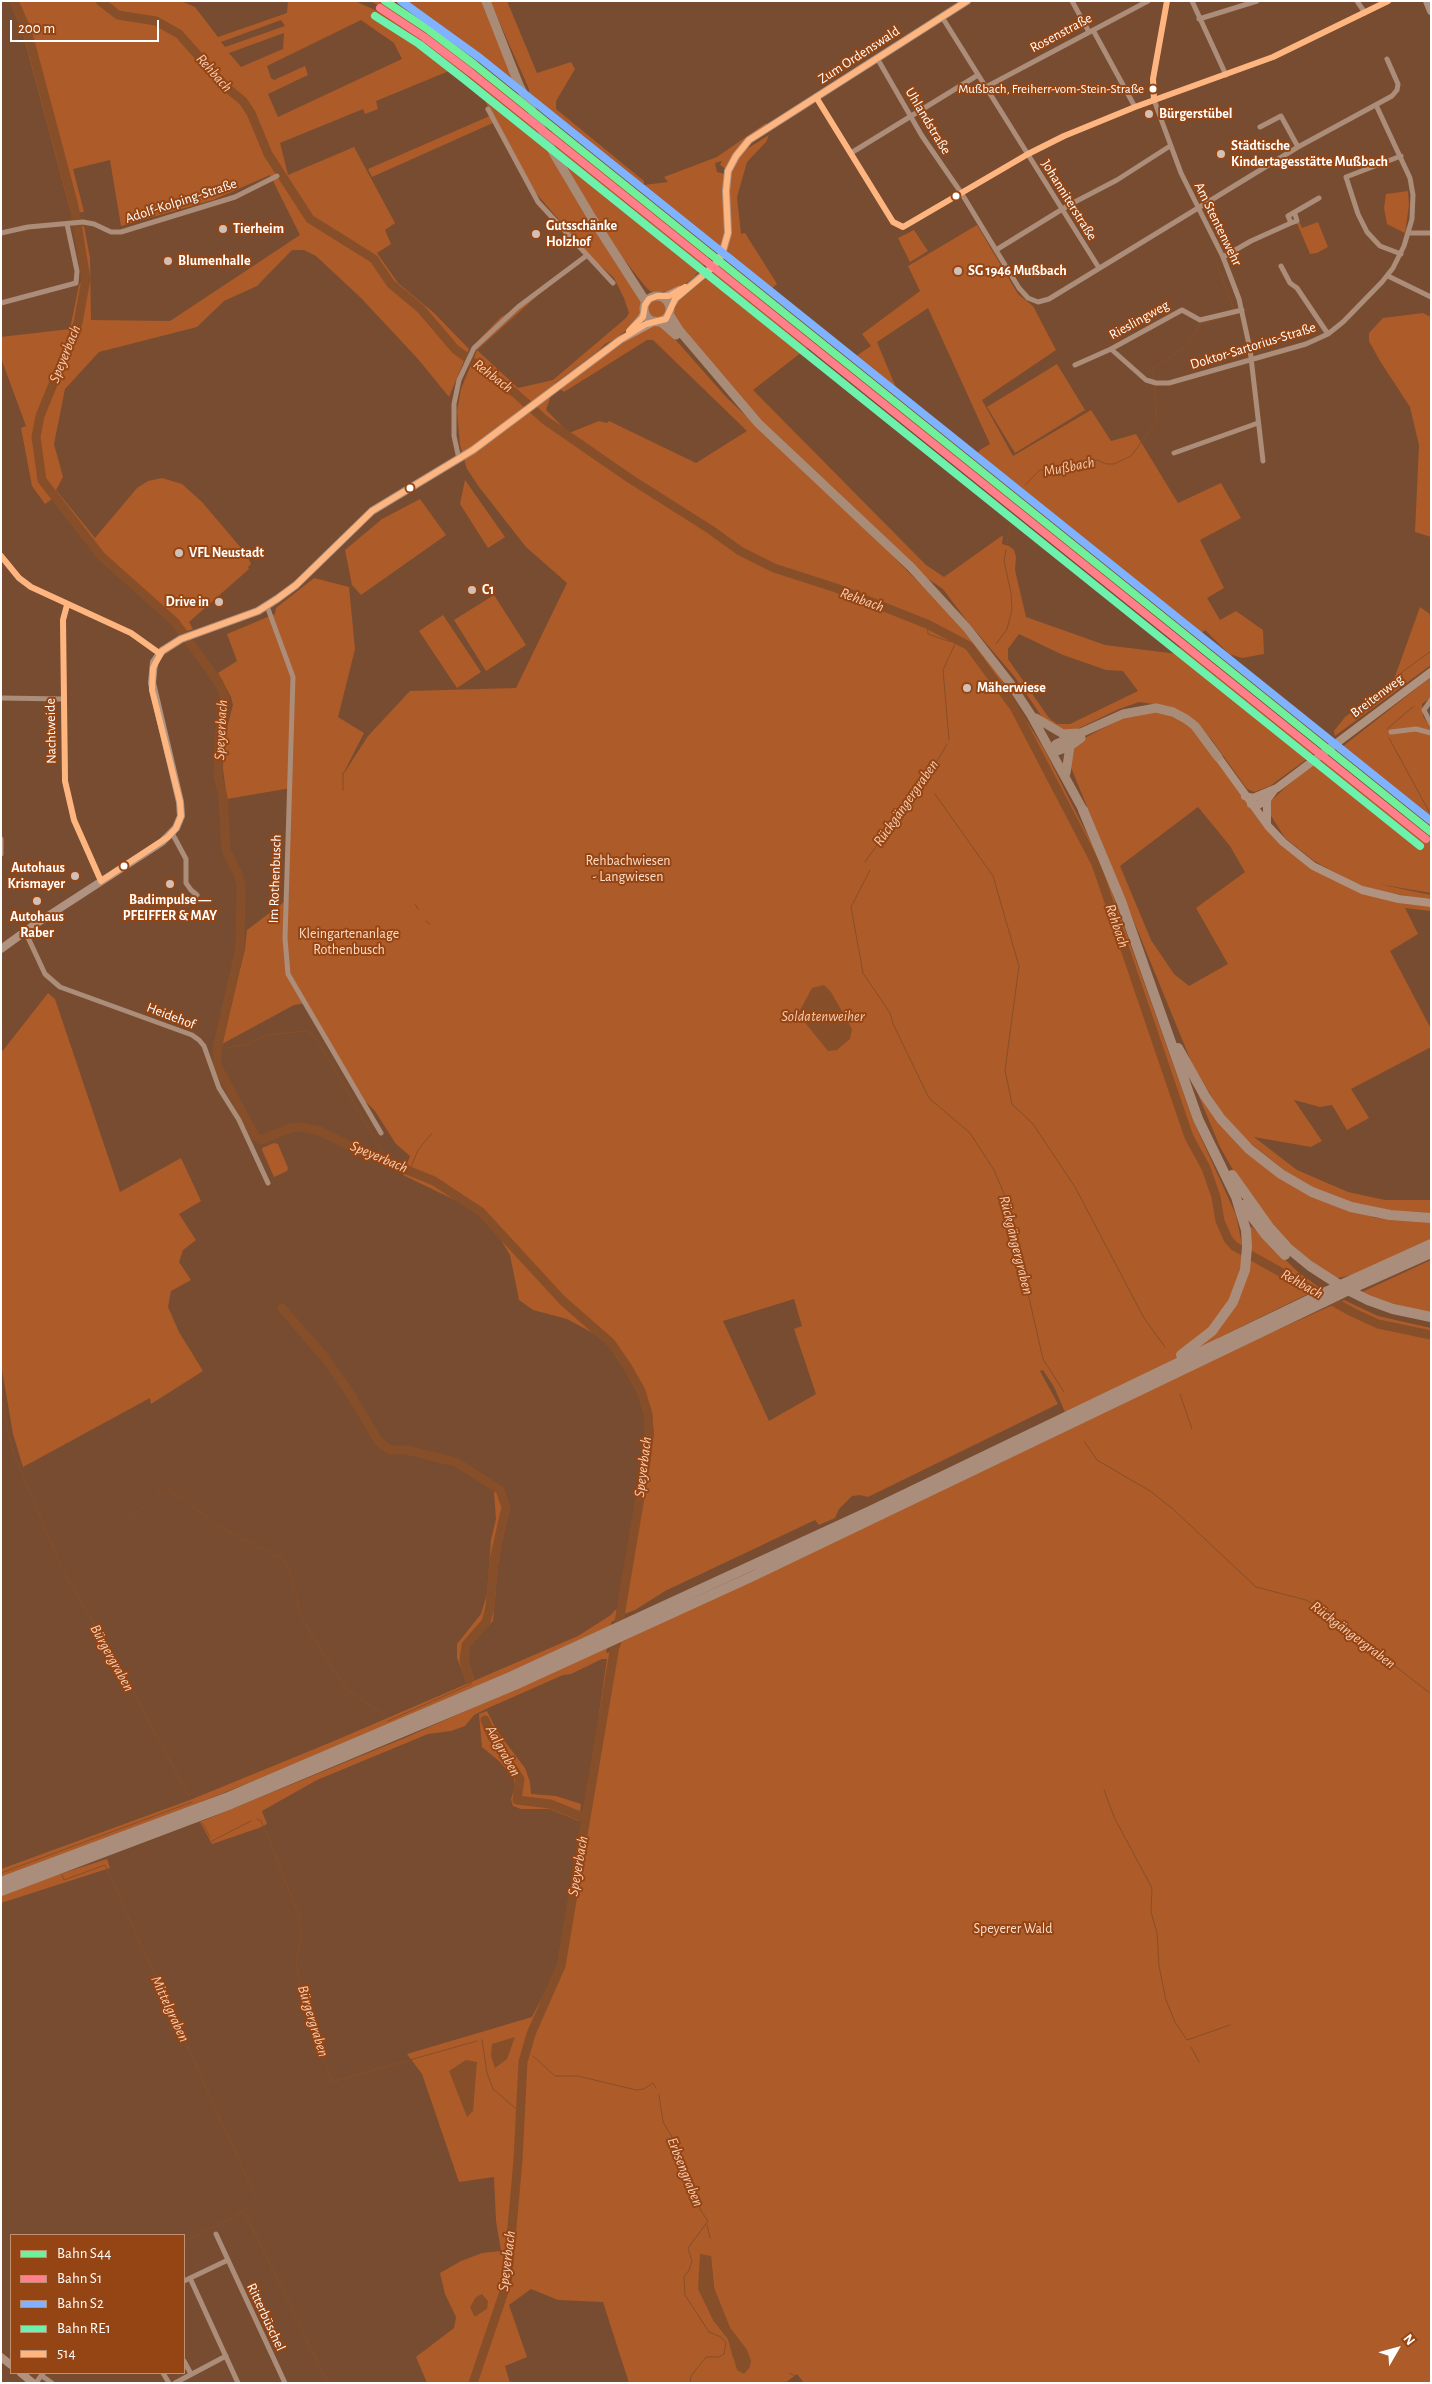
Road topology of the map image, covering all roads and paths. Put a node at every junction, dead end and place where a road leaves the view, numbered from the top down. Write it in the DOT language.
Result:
graph roads {
  1 [pos="486,1"];
  2 [pos="1072,1"];
  3 [pos="1148,1"];
  4 [pos="1167,1"];
  5 [pos="1192,1"];
  6 [pos="1257,1"];
  7 [pos="1357,1"];
  8 [pos="1389,1"];
  9 [pos="1426,1"];
  10 [pos="965,2"];
  11 [pos="1431,11"];
  12 [pos="1365,13"];
  13 [pos="942,17"];
  14 [pos="1199,19"];
  15 [pos="1091,31"];
  16 [pos="877,58"];
  17 [pos="1387,59"];
  18 [pos="978,75"];
  19 [pos="1226,75"];
  20 [pos="986,86"];
  21 [pos="816,97"];
  22 [pos="1154,100"];
  23 [pos="1376,105"];
  24 [pos="1135,107"];
  25 [pos="488,109"];
  26 [pos="911,117"];
  27 [pos="1260,127"];
  28 [pos="1170,146"];
  29 [pos="1298,147"];
  30 [pos="851,153"];
  31 [pos="1028,154"];
  32 [pos="1401,156"];
  33 [pos="277,176"];
  34 [pos="962,194"];
  35 [pos="1319,198"];
  36 [pos="1198,207"];
  37 [pos="1061,209"];
  38 [pos="70,223"];
  39 [pos="1,233"];
  40 [pos="1409,233"];
  41 [pos="1431,233"];
  42 [pos="996,250"];
  43 [pos="1401,254"];
  44 [pos="586,256"];
  45 [pos="1222,258"];
  46 [pos="1282,266"];
  47 [pos="1099,268"];
  48 [pos="1388,276"];
  49 [pos="700,278"];
  50 [pos="613,282"];
  51 [pos="664,297"];
  52 [pos="1431,297"];
  53 [pos="650,299"];
  54 [pos="1,303"];
  55 [pos="670,311"];
  56 [pos="1237,311"];
  57 [pos="645,312"];
  58 [pos="657,321"];
  59 [pos="1328,334"];
  60 [pos="620,340"];
  61 [pos="1111,349"];
  62 [pos="1252,360"];
  63 [pos="1075,365"];
  64 [pos="741,405"];
  65 [pos="1258,423"];
  66 [pos="1174,453"];
  67 [pos="459,459"];
  68 [pos="1263,461"];
  69 [pos="1,556"];
  70 [pos="67,605"];
  71 [pos="267,606"];
  72 [pos="159,653"];
  73 [pos="1431,672"];
  74 [pos="1,698"];
  75 [pos="63,699"];
  76 [pos="1431,700"];
  77 [pos="1031,715"];
  78 [pos="1431,724"];
  79 [pos="1087,732"];
  80 [pos="1391,732"];
  81 [pos="1431,733"];
  82 [pos="1070,746"];
  83 [pos="1052,750"];
  84 [pos="1218,757"];
  85 [pos="1066,775"];
  86 [pos="1276,788"];
  87 [pos="1250,799"];
  88 [pos="1267,800"];
  89 [pos="1083,810"];
  90 [pos="1268,826"];
  91 [pos="172,833"];
  92 [pos="1,839"];
  93 [pos="1,854"];
  94 [pos="102,881"];
  95 [pos="197,895"];
  96 [pos="1431,903"];
  97 [pos="25,931"];
  98 [pos="1136,943"];
  99 [pos="1,949"];
  100 [pos="1178,1048"];
  101 [pos="380,1133"];
  102 [pos="268,1183"];
  103 [pos="1233,1190"];
  104 [pos="1431,1218"];
  105 [pos="1431,1244"];
  106 [pos="1431,1253"];
  107 [pos="1349,1286"];
  108 [pos="1320,1299"];
  109 [pos="1431,1317"];
  110 [pos="1431,1324"];
  111 [pos="1151,1375"];
  112 [pos="1132,1390"];
  113 [pos="610,1637"];
  114 [pos="1,1882"];
  115 [pos="1,1891"];
  116 [pos="216,2234"];
  117 [pos="228,2260"];
  118 [pos="190,2278"];
  119 [pos="185,2280"];
  120 [pos="226,2356"];
  121 [pos="185,2362"];
  122 [pos="22,2374"];
  123 [pos="42,2374"];
  124 [pos="191,2374"];
  125 [pos="34,2383"];
  126 [pos="52,2383"];
  127 [pos="175,2383"];
  128 [pos="238,2383"];
  129 [pos="285,2383"];
  1 -- 53 [label="main road"];
  2 -- 15 [label="street"];
  3 -- 15 [label="street, Rosenstraße"];
  4 -- 22 [label="street, Am Stentenwehr"];
  5 -- 14 [label="street"];
  6 -- 14 [label="street"];
  7 -- 12 [label="street"];
  8 -- 12 [label="street"];
  9 -- 11 [label="street"];
  10 -- 13 [label="street, Zum Ordenswald"];
  12 -- 19 [label="street"];
  13 -- 16 [label="street, Zum Ordenswald"];
  13 -- 18 [label="street, Johanniterstraße"];
  14 -- 19 [label="street"];
  15 -- 20 [label="street, Rosenstraße"];
  15 -- 24 [label="street"];
  16 -- 21 [label="street, Zum Ordenswald"];
  16 -- 26 [label="street, Uhlandstraße"];
  17 -- 23 [label="street"];
  18 -- 20 [label="street, Johanniterstraße"];
  18 -- 26 [label="street"];
  19 -- 22 [label="street"];
  20 -- 31 [label="street, Johanniterstraße"];
  21 -- 30 [label="street"];
  21 -- 49 [label="street, Zum Ordenswald"];
  22 -- 24 [label="street"];
  22 -- 28 [label="street, Am Stentenwehr"];
  23 -- 29 [label="street"];
  23 -- 32 [label="street, Doktor-Sartorius-Straße"];
  24 -- 31 [label="street"];
  25 -- 44 [label="street"];
  26 -- 30 [label="street"];
  26 -- 34 [label="street, Uhlandstraße"];
  27 -- 29 [label="street"];
  28 -- 36 [label="street, Am Stentenwehr"];
  28 -- 37 [label="street"];
  29 -- 36 [label="street"];
  30 -- 34 [label="street"];
  31 -- 34 [label="street"];
  31 -- 37 [label="street, Johanniterstraße"];
  32 -- 40 [label="street, Doktor-Sartorius-Straße"];
  32 -- 43 [label="street"];
  33 -- 38 [label="street, Adolf-Kolping-Straße"];
  34 -- 42 [label="street, Uhlandstraße"];
  35 -- 45 [label="street"];
  36 -- 45 [label="street, Am Stentenwehr"];
  36 -- 47 [label="street"];
  37 -- 42 [label="street"];
  37 -- 47 [label="street, Johanniterstraße"];
  38 -- 39 [label="street, Adolf-Kolping-Straße"];
  38 -- 54 [label="street"];
  40 -- 41 [label="street"];
  40 -- 43 [label="street, Doktor-Sartorius-Straße"];
  42 -- 47 [label="street, Uhlandstraße"];
  43 -- 48 [label="street, Doktor-Sartorius-Straße"];
  44 -- 50 [label="street"];
  44 -- 67 [label="street"];
  45 -- 56 [label="street, Am Stentenwehr"];
  46 -- 59 [label="street"];
  48 -- 52 [label="street"];
  48 -- 59 [label="street, Doktor-Sartorius-Straße"];
  49 -- 51 [label="street, Zum Ordenswald"];
  49 -- 55 [label="street, Zum Ordenswald"];
  51 -- 53 [label="main road"];
  51 -- 55 [label="main road"];
  53 -- 57 [label="main road"];
  55 -- 58 [label="main road"];
  55 -- 64 [label="main road"];
  56 -- 61 [label="street, Rieslingweg"];
  56 -- 62 [label="street, Am Stentenwehr"];
  57 -- 58 [label="main road"];
  57 -- 60 [label="street"];
  58 -- 60 [label="street"];
  58 -- 64 [label="main road"];
  59 -- 62 [label="street, Doktor-Sartorius-Straße"];
  60 -- 67 [label="street"];
  61 -- 62 [label="street, Doktor-Sartorius-Straße"];
  61 -- 63 [label="street, Rieslingweg"];
  62 -- 65 [label="street, Am Stentenwehr"];
  64 -- 77 [label="main road"];
  65 -- 66 [label="street"];
  65 -- 68 [label="street, Am Stentenwehr"];
  67 -- 71 [label="street"];
  69 -- 70 [label="street"];
  70 -- 72 [label="street"];
  70 -- 75 [label="street, Nachtweide"];
  71 -- 72 [label="street"];
  71 -- 101 [label="street, Im Rothenbusch"];
  72 -- 91 [label="street"];
  73 -- 86 [label="street, Breitenweg"];
  74 -- 75 [label="street"];
  75 -- 94 [label="street, Nachtweide"];
  76 -- 78 [label="street"];
  77 -- 79 [label="main road"];
  77 -- 83 [label="main road"];
  79 -- 82 [label="main road"];
  79 -- 83 [label="main road"];
  79 -- 84 [label="main road"];
  80 -- 81 [label="street"];
  82 -- 83 [label="main road"];
  82 -- 85 [label="main road"];
  83 -- 85 [label="main road"];
  84 -- 87 [label="street"];
  85 -- 89 [label="main road"];
  86 -- 87 [label="street"];
  86 -- 88 [label="street"];
  87 -- 88 [label="street"];
  87 -- 90 [label="street"];
  88 -- 90 [label="street"];
  89 -- 98 [label="highway"];
  90 -- 96 [label="street"];
  91 -- 94 [label="street"];
  91 -- 95 [label="street"];
  92 -- 93 [label="street"];
  94 -- 97 [label="street"];
  97 -- 99 [label="street"];
  97 -- 102 [label="street, Heidehof"];
  98 -- 100 [label="highway"];
  98 -- 103 [label="highway"];
  100 -- 104 [label="highway"];
  100 -- 109 [label="highway"];
  103 -- 110 [label="highway"];
  103 -- 111 [label="highway"];
  105 -- 107 [label="highway"];
  106 -- 107 [label="highway"];
  107 -- 108 [label="highway, bridge"];
  108 -- 111 [label="highway"];
  108 -- 112 [label="highway"];
  111 -- 112 [label="highway"];
  112 -- 113 [label="highway"];
  113 -- 114 [label="highway"];
  113 -- 115 [label="highway"];
  116 -- 117 [label="street, Ritterbüschel"];
  117 -- 118 [label="street"];
  117 -- 129 [label="street, Ritterbüschel"];
  118 -- 119 [label="street"];
  118 -- 120 [label="street"];
  120 -- 124 [label="street"];
  120 -- 128 [label="street"];
  121 -- 124 [label="street"];
  122 -- 125 [label="street"];
  123 -- 125 [label="street"];
  123 -- 126 [label="street"];
  124 -- 127 [label="street"];
}
